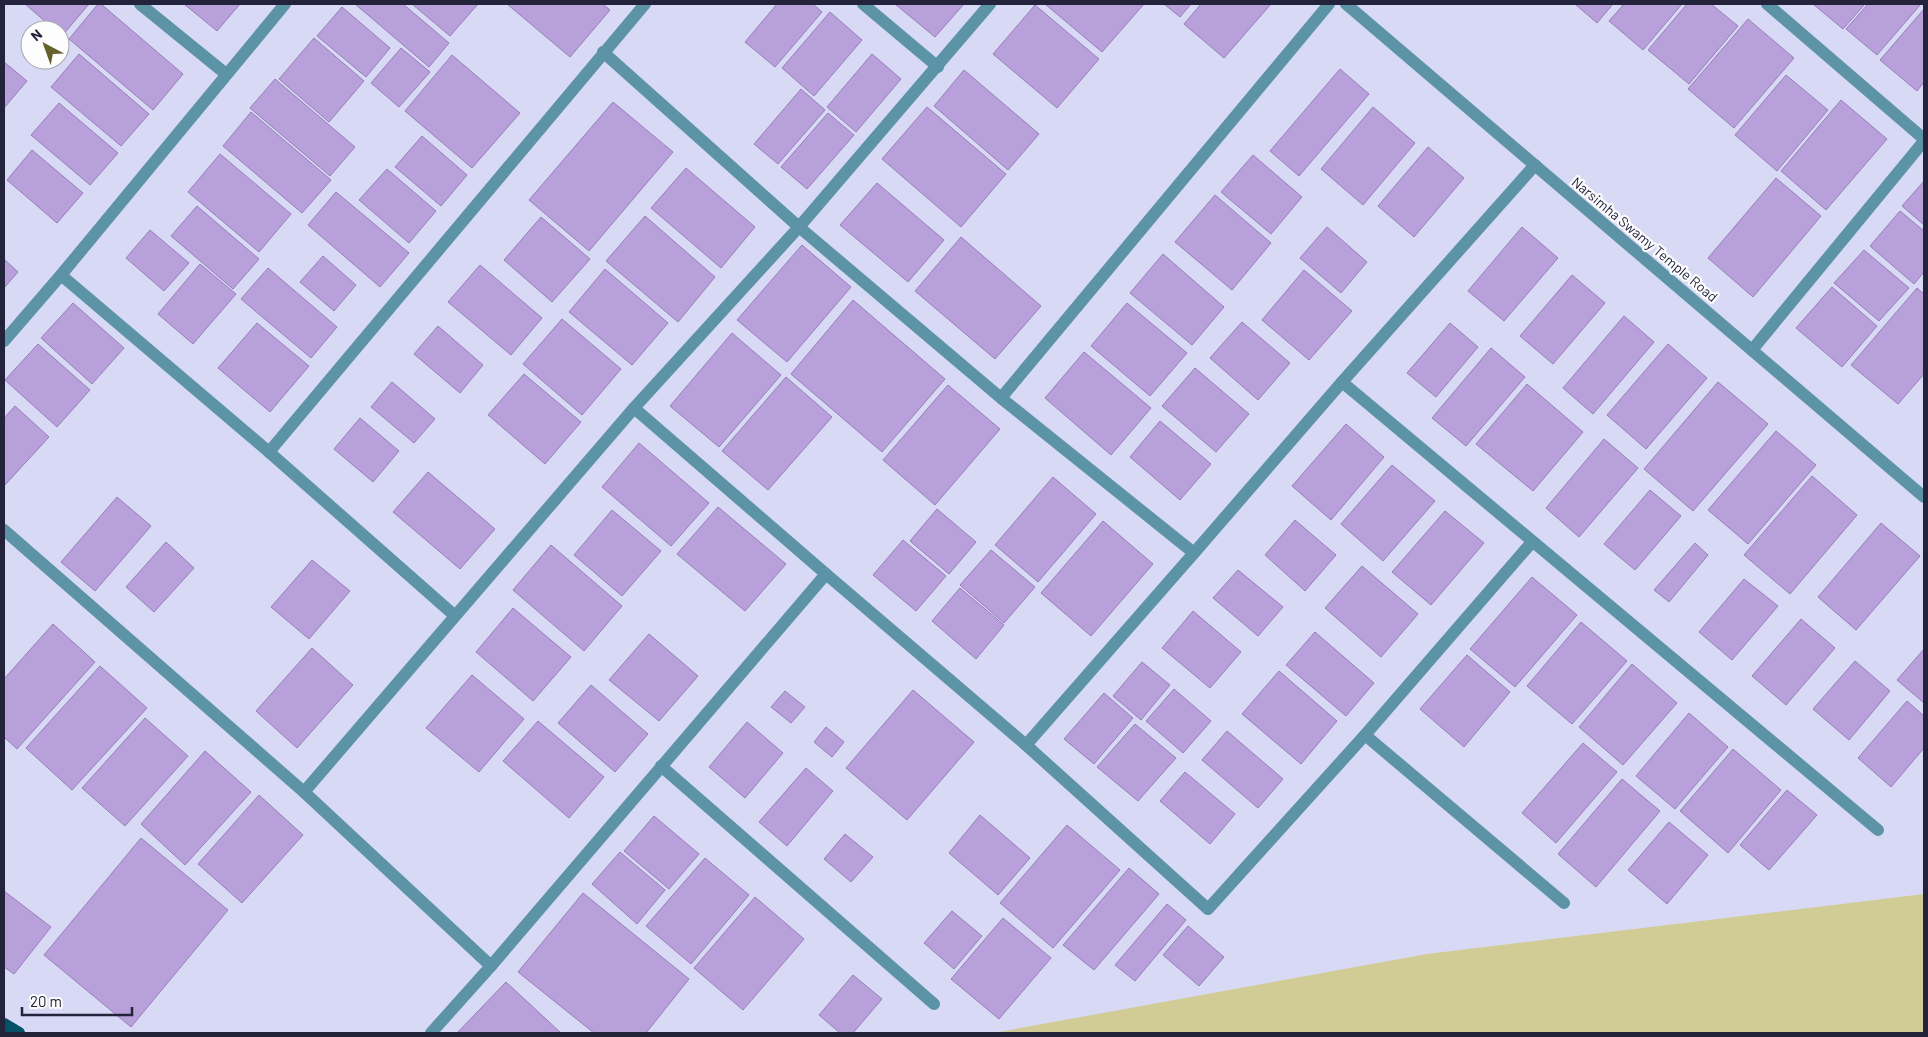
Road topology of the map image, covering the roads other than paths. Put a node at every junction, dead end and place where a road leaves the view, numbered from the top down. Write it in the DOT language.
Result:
graph roads {
  1 [pos="140,4"];
  2 [pos="285,4"];
  3 [pos="645,4"];
  4 [pos="863,4"];
  5 [pos="990,4"];
  6 [pos="1330,4"];
  7 [pos="1346,4"];
  8 [pos="1767,4"];
  9 [pos="603,52"];
  10 [pos="938,67"];
  11 [pos="226,74"];
  12 [pos="1924,140"];
  13 [pos="1535,165"];
  14 [pos="799,227"];
  15 [pos="61,275"];
  16 [pos="4,341"];
  17 [pos="1752,350"];
  18 [pos="1342,382"];
  19 [pos="1001,398"];
  20 [pos="634,408"];
  21 [pos="269,452"];
  22 [pos="1924,496"];
  23 [pos="4,530"];
  24 [pos="1532,542"];
  25 [pos="1194,553"];
  26 [pos="826,574"];
  27 [pos="454,616"];
  28 [pos="1364,735"];
  29 [pos="1026,745"];
  30 [pos="661,766"];
  31 [pos="304,792"];
  32 [pos="1878,830"];
  33 [pos="1564,903"];
  34 [pos="491,966"];
  35 [pos="934,1004"];
  36 [pos="4,1024"];
  37 [pos="19,1033"];
  38 [pos="431,1033"];
  1 -- 11 [label="street"];
  2 -- 11 [label="street"];
  3 -- 9 [label="street"];
  4 -- 10 [label="street"];
  5 -- 10 [label="street"];
  6 -- 19 [label="street"];
  7 -- 13 [label="street, Narsimha Swamy Temple Road"];
  8 -- 12 [label="street"];
  9 -- 14 [label="street"];
  9 -- 21 [label="street"];
  10 -- 14 [label="street"];
  11 -- 15 [label="street"];
  12 -- 17 [label="street"];
  13 -- 17 [label="street, Narsimha Swamy Temple Road"];
  13 -- 18 [label="street"];
  14 -- 19 [label="street"];
  14 -- 20 [label="street"];
  15 -- 16 [label="street"];
  15 -- 21 [label="street"];
  17 -- 22 [label="street, Narsimha Swamy Temple Road"];
  18 -- 24 [label="street"];
  18 -- 25 [label="street"];
  19 -- 25 [label="street"];
  20 -- 26 [label="street"];
  20 -- 27 [label="street"];
  21 -- 27 [label="street"];
  23 -- 31 [label="street"];
  24 -- 28 [label="street"];
  24 -- 32 [label="street"];
  25 -- 29 [label="street"];
  26 -- 29 [label="street"];
  26 -- 30 [label="street"];
  27 -- 31 [label="street"];
  28 -- 29 [label="street"];
  28 -- 33 [label="street"];
  30 -- 34 [label="street"];
  30 -- 35 [label="street"];
  31 -- 34 [label="street"];
  34 -- 38 [label="street"];
  36 -- 37 [label="main road"];
}
